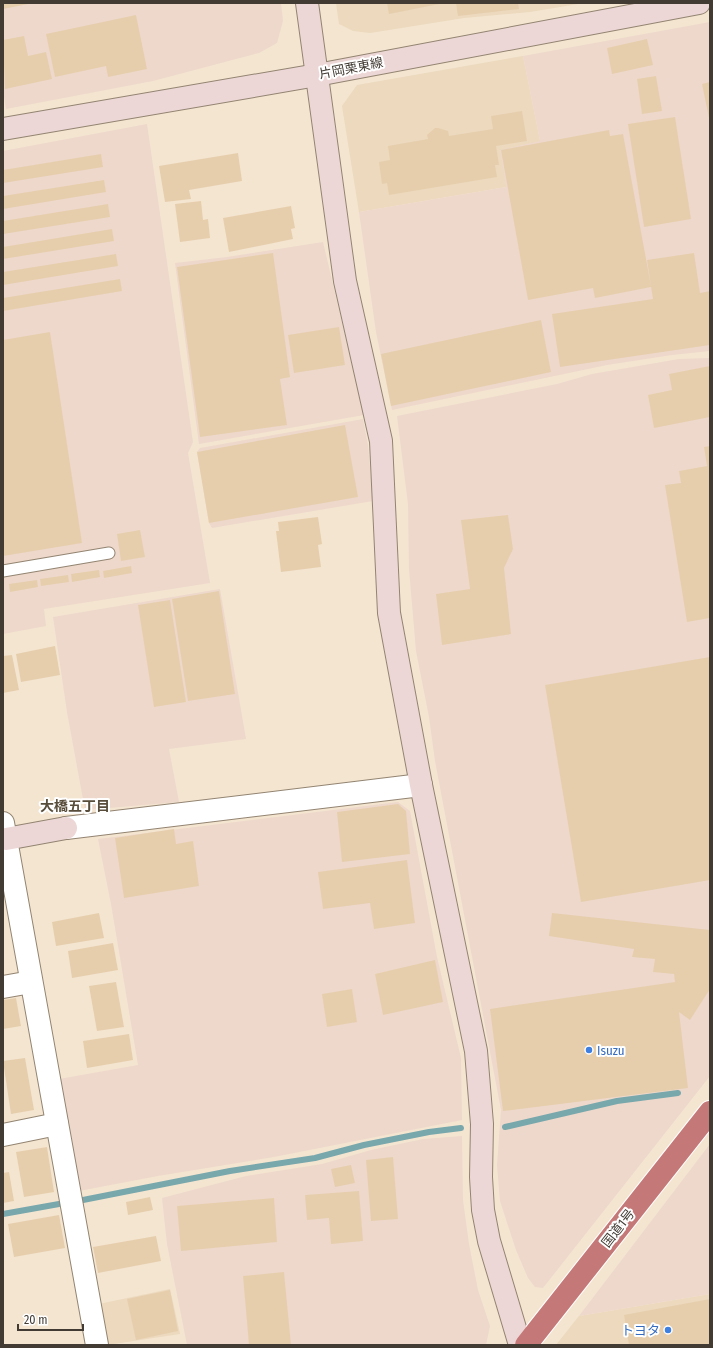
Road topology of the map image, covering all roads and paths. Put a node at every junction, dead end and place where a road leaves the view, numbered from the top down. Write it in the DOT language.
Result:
graph roads {
  1 [pos="307,3"];
  2 [pos="692,4"];
  3 [pos="317,75"];
  4 [pos="3,129"];
  5 [pos="109,554"];
  6 [pos="3,570"];
  7 [pos="421,785"];
  8 [pos="4,834"];
  9 [pos="31,982"];
  10 [pos="3,987"];
  11 [pos="710,1112"];
  12 [pos="57,1124"];
  13 [pos="3,1135"];
  14 [pos="97,1345"];
  15 [pos="520,1345"];
  16 [pos="526,1345"];
  1 -- 3 [label="street"];
  2 -- 3 [label="street, 片岡栗東線"];
  3 -- 4 [label="street, 片岡栗東線"];
  3 -- 7 [label="street"];
  5 -- 6 [label="lane"];
  7 -- 8 [label="street"];
  7 -- 15 [label="street"];
  8 -- 9 [label="street"];
  9 -- 10 [label="street"];
  9 -- 12 [label="street"];
  11 -- 16 [label="highway, 国道1号"];
  12 -- 13 [label="street"];
  12 -- 14 [label="street"];
}
